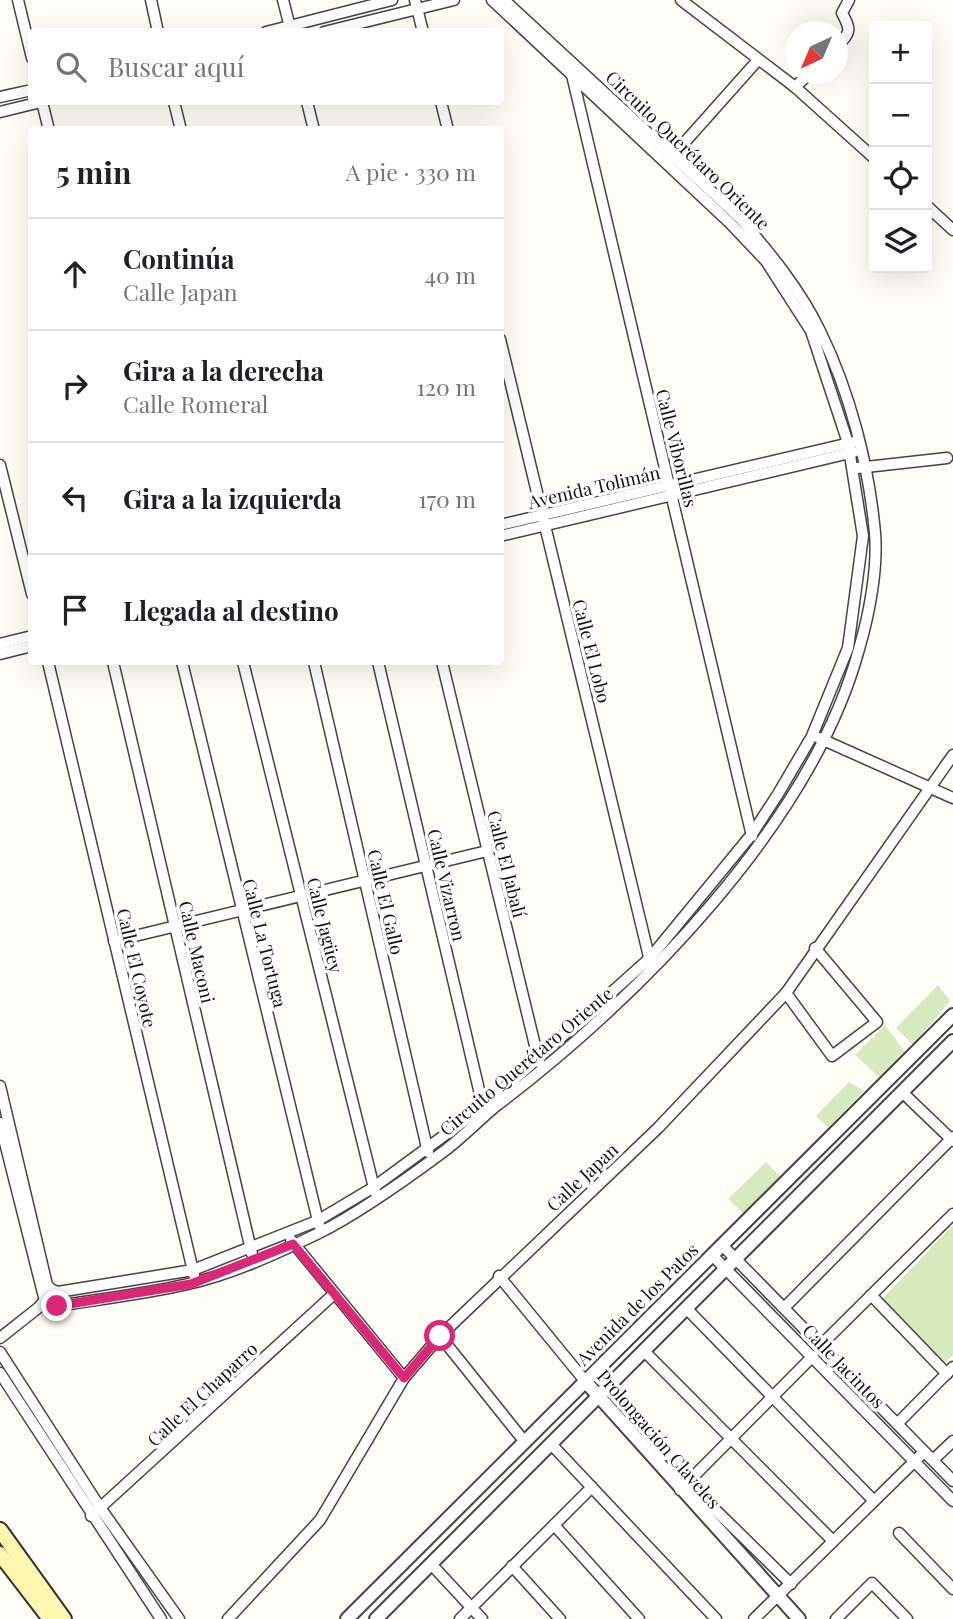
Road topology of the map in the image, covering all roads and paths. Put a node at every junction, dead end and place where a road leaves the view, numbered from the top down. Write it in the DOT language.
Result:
graph roads {
  1 [pos="18,0"];
  2 [pos="151,0"];
  3 [pos="284,0"];
  4 [pos="393,0"];
  5 [pos="454,0"];
  6 [pos="492,0"];
  7 [pos="504,0"];
  8 [pos="681,0"];
  9 [pos="849,0"];
  10 [pos="416,5"];
  11 [pos="846,21"];
  12 [pos="157,28"];
  13 [pos="290,28"];
  14 [pos="294,28"];
  15 [pos="338,28"];
  16 [pos="423,28"];
  17 [pos="28,41"];
  18 [pos="568,56"];
  19 [pos="758,60"];
  20 [pos="572,75"];
  21 [pos="798,84"];
  22 [pos="795,87"];
  23 [pos="28,91"];
  24 [pos="0,97"];
  25 [pos="28,105"];
  26 [pos="42,105"];
  27 [pos="175,105"];
  28 [pos="308,105"];
  29 [pos="442,105"];
  30 [pos="0,111"];
  31 [pos="48,126"];
  32 [pos="180,126"];
  33 [pos="313,126"];
  34 [pos="447,126"];
  35 [pos="869,154"];
  36 [pos="669,161"];
  37 [pos="931,210"];
  38 [pos="953,230"];
  39 [pos="504,355"];
  40 [pos="854,447"];
  41 [pos="947,457"];
  42 [pos="0,465"];
  43 [pos="858,468"];
  44 [pos="672,490"];
  45 [pos="545,520"];
  46 [pos="504,525"];
  47 [pos="504,535"];
  48 [pos="28,578"];
  49 [pos="856,598"];
  50 [pos="868,600"];
  51 [pos="28,637"];
  52 [pos="0,644"];
  53 [pos="28,647"];
  54 [pos="0,654"];
  55 [pos="49,665"];
  56 [pos="114,665"];
  57 [pos="183,665"];
  58 [pos="244,665"];
  59 [pos="315,665"];
  60 [pos="379,665"];
  61 [pos="443,665"];
  62 [pos="812,736"];
  63 [pos="823,740"];
  64 [pos="953,755"];
  65 [pos="929,787"];
  66 [pos="953,798"];
  67 [pos="751,834"];
  68 [pos="756,847"];
  69 [pos="487,850"];
  70 [pos="426,865"];
  71 [pos="365,880"];
  72 [pos="301,895"];
  73 [pos="241,911"];
  74 [pos="175,926"];
  75 [pos="114,941"];
  76 [pos="815,948"];
  77 [pos="650,958"];
  78 [pos="653,971"];
  79 [pos="786,993"];
  80 [pos="953,1015"];
  81 [pos="953,1041"];
  82 [pos="537,1059"];
  83 [pos="542,1073"];
  84 [pos="0,1086"];
  85 [pos="902,1093"];
  86 [pos="484,1111"];
  87 [pos="0,1123"];
  88 [pos="952,1139"];
  89 [pos="430,1154"];
  90 [pos="375,1192"];
  91 [pos="953,1214"];
  92 [pos="319,1226"];
  93 [pos="291,1239"];
  94 [pos="722,1245"];
  95 [pos="251,1250"];
  96 [pos="712,1255"];
  97 [pos="736,1259"];
  98 [pos="255,1261"];
  99 [pos="726,1269"];
  100 [pos="192,1270"];
  101 [pos="499,1276"];
  102 [pos="196,1282"];
  103 [pos="52,1290"];
  104 [pos="334,1294"];
  105 [pos="871,1295"];
  106 [pos="45,1301"];
  107 [pos="687,1308"];
  108 [pos="784,1308"];
  109 [pos="440,1336"];
  110 [pos="0,1338"];
  111 [pos="821,1345"];
  112 [pos="644,1351"];
  113 [pos="0,1352"];
  114 [pos="813,1356"];
  115 [pos="950,1370"];
  116 [pos="0,1373"];
  117 [pos="404,1378"];
  118 [pos="584,1381"];
  119 [pos="773,1396"];
  120 [pos="597,1397"];
  121 [pos="898,1423"];
  122 [pos="730,1438"];
  123 [pos="524,1441"];
  124 [pos="953,1441"];
  125 [pos="551,1444"];
  126 [pos="925,1452"];
  127 [pos="933,1460"];
  128 [pos="505,1461"];
  129 [pos="914,1462"];
  130 [pos="520,1475"];
  131 [pos="953,1481"];
  132 [pos="684,1486"];
  133 [pos="592,1487"];
  134 [pos="874,1500"];
  135 [pos="953,1501"];
  136 [pos="101,1509"];
  137 [pos="91,1517"];
  138 [pos="554,1525"];
  139 [pos="0,1530"];
  140 [pos="899,1533"];
  141 [pos="833,1541"];
  142 [pos="0,1554"];
  143 [pos="431,1564"];
  144 [pos="512,1566"];
  145 [pos="791,1584"];
  146 [pos="953,1588"];
  147 [pos="776,1597"];
  148 [pos="471,1607"];
  149 [pos="50,1619"];
  150 [pos="64,1619"];
  151 [pos="161,1619"];
  152 [pos="179,1619"];
  153 [pos="229,1619"];
  154 [pos="346,1619"];
  155 [pos="376,1619"];
  156 [pos="460,1619"];
  157 [pos="482,1619"];
  158 [pos="560,1619"];
  159 [pos="639,1619"];
  160 [pos="716,1619"];
  161 [pos="754,1619"];
  162 [pos="799,1619"];
  163 [pos="836,1619"];
  164 [pos="906,1619"];
  1 -- 17 [label="street"];
  2 -- 12 [label="street"];
  3 -- 13 [label="street"];
  4 -- 14 [label="street"];
  5 -- 10 [label="street"];
  6 -- 20 [label="street, Circuito Querétaro Oriente"];
  7 -- 18 [label="street, Circuito Querétaro Oriente"];
  8 -- 19 [label="street"];
  9 -- 11 [label="street"];
  10 -- 15 [label="street"];
  10 -- 16 [label="street"];
  18 -- 20 [label="street, Calle Viborillas"];
  18 -- 36 [label="street, Circuito Querétaro Oriente"];
  19 -- 22 [label="street"];
  19 -- 36 [label="street"];
  20 -- 36 [label="street, Circuito Querétaro Oriente"];
  20 -- 44 [label="street, Calle Viborillas"];
  21 -- 22 [label="street"];
  22 -- 35 [label="street"];
  23 -- 24 [label="street"];
  25 -- 30 [label="street"];
  26 -- 31 [label="street"];
  27 -- 32 [label="street"];
  28 -- 33 [label="street"];
  29 -- 34 [label="street"];
  36 -- 40 [label="street, Circuito Querétaro Oriente"];
  37 -- 38 [label="street"];
  39 -- 45 [label="street, Calle El Lobo"];
  40 -- 43 [label="street, Circuito Querétaro Oriente"];
  40 -- 44 [label="street, Avenida Tolimán"];
  41 -- 43 [label="street"];
  42 -- 48 [label="street"];
  43 -- 49 [label="street, Circuito Querétaro Oriente"];
  43 -- 50 [label="street, Circuito Querétaro Oriente"];
  44 -- 45 [label="street, Avenida Tolimán"];
  44 -- 67 [label="street, Calle Viborillas"];
  45 -- 46 [label="street, Avenida Tolimán"];
  45 -- 47 [label="street, Avenida Tolimán"];
  45 -- 77 [label="street, Calle El Lobo"];
  49 -- 50 [label="street"];
  49 -- 62 [label="street, Circuito Querétaro Oriente"];
  50 -- 63 [label="street, Circuito Querétaro Oriente"];
  51 -- 52 [label="street"];
  53 -- 54 [label="street"];
  55 -- 75 [label="street, Calle El Coyote"];
  56 -- 74 [label="street, Calle Maconi"];
  57 -- 73 [label="street, Calle La Tortuga"];
  58 -- 72 [label="street, Calle Jagüey"];
  59 -- 71 [label="street, Calle El Gallo"];
  60 -- 70 [label="street, Calle Vizarron"];
  61 -- 69 [label="street, Calle El Jabalí"];
  62 -- 63 [label="street"];
  62 -- 67 [label="street, Circuito Querétaro Oriente"];
  63 -- 65 [label="street"];
  63 -- 68 [label="street, Circuito Querétaro Oriente"];
  64 -- 65 [label="street, Calle Japan"];
  65 -- 66 [label="street"];
  65 -- 76 [label="street, Calle Japan"];
  67 -- 68 [label="street, Calle Viborillas"];
  67 -- 77 [label="street, Circuito Querétaro Oriente"];
  68 -- 78 [label="street, Circuito Querétaro Oriente"];
  69 -- 70 [label="street"];
  69 -- 82 [label="street, Calle El Jabalí"];
  70 -- 71 [label="street"];
  70 -- 86 [label="street, Calle Vizarron"];
  71 -- 72 [label="street"];
  71 -- 89 [label="street, Calle El Gallo"];
  72 -- 73 [label="street"];
  72 -- 90 [label="street, Calle Jagüey"];
  73 -- 74 [label="street"];
  73 -- 92 [label="street, Calle La Tortuga"];
  74 -- 75 [label="street"];
  74 -- 95 [label="street, Calle Maconi"];
  75 -- 100 [label="street, Calle El Coyote"];
  76 -- 79 [label="street, Calle Japan"];
  76 -- 79 [label="street"];
  77 -- 78 [label="street, Calle El Lobo"];
  77 -- 82 [label="street, Circuito Querétaro Oriente"];
  78 -- 83 [label="street, Circuito Querétaro Oriente"];
  79 -- 101 [label="street, Calle Japan"];
  80 -- 94 [label="street, Avenida de los Patos"];
  81 -- 85 [label="street"];
  82 -- 83 [label="street, Calle El Jabalí"];
  82 -- 86 [label="street, Circuito Querétaro Oriente"];
  83 -- 86 [label="street, Circuito Querétaro Oriente"];
  84 -- 103 [label="street"];
  85 -- 88 [label="street"];
  85 -- 97 [label="street"];
  86 -- 89 [label="street, Circuito Querétaro Oriente"];
  87 -- 106 [label="street"];
  88 -- 108 [label="street"];
  89 -- 90 [label="street, Circuito Querétaro Oriente"];
  90 -- 92 [label="street, Circuito Querétaro Oriente"];
  91 -- 105 [label="street"];
  92 -- 93 [label="street, Circuito Querétaro Oriente"];
  93 -- 95 [label="street, Circuito Querétaro Oriente"];
  93 -- 98 [label="street, Circuito Querétaro Oriente"];
  93 -- 104 [label="street"];
  94 -- 96 [label="street, Avenida de los Patos"];
  94 -- 97 [label="street, Calle Jacintos"];
  95 -- 98 [label="street, Calle Maconi"];
  95 -- 100 [label="street, Circuito Querétaro Oriente"];
  96 -- 99 [label="street, Calle Jacintos"];
  96 -- 118 [label="street, Avenida de los Patos"];
  97 -- 99 [label="street"];
  97 -- 108 [label="street, Calle Jacintos"];
  98 -- 102 [label="street, Circuito Querétaro Oriente"];
  99 -- 107 [label="street"];
  99 -- 114 [label="street, Calle Jacintos"];
  100 -- 102 [label="street, Calle El Coyote"];
  100 -- 103 [label="street, Circuito Querétaro Oriente"];
  101 -- 109 [label="street, Calle Japan"];
  101 -- 118 [label="street, Prolongación Claveles"];
  102 -- 106 [label="street, Circuito Querétaro Oriente"];
  103 -- 106 [label="street"];
  104 -- 117 [label="street"];
  104 -- 136 [label="street, Calle El Chaparro"];
  105 -- 111 [label="street"];
  105 -- 115 [label="street"];
  106 -- 110 [label="street"];
  107 -- 112 [label="street"];
  107 -- 119 [label="street"];
  108 -- 111 [label="street, Calle Jacintos"];
  109 -- 117 [label="street, Calle Japan"];
  109 -- 123 [label="street"];
  111 -- 121 [label="street, Calle Jacintos"];
  112 -- 120 [label="street"];
  112 -- 122 [label="street"];
  113 -- 136 [label="street"];
  114 -- 119 [label="street"];
  114 -- 129 [label="street, Calle Jacintos"];
  115 -- 121 [label="street"];
  116 -- 137 [label="street"];
  117 -- 153 [label="street, Calle Japan"];
  118 -- 120 [label="street, Prolongación Claveles"];
  118 -- 123 [label="street, Avenida de los Patos"];
  119 -- 122 [label="street"];
  119 -- 134 [label="street"];
  120 -- 125 [label="street"];
  120 -- 132 [label="street, Prolongación Claveles"];
  121 -- 126 [label="street, Calle Jacintos"];
  122 -- 132 [label="street"];
  122 -- 141 [label="street"];
  123 -- 128 [label="street, Avenida de los Patos"];
  124 -- 127 [label="street"];
  125 -- 130 [label="street"];
  125 -- 133 [label="street"];
  126 -- 127 [label="street, Calle Jacintos"];
  126 -- 129 [label="street"];
  127 -- 131 [label="street, Calle Jacintos"];
  128 -- 130 [label="street"];
  128 -- 154 [label="street, Avenida de los Patos"];
  129 -- 134 [label="street"];
  129 -- 135 [label="street, Calle Jacintos"];
  130 -- 143 [label="street"];
  132 -- 145 [label="street"];
  132 -- 147 [label="street, Prolongación Claveles"];
  133 -- 138 [label="street"];
  133 -- 160 [label="street"];
  134 -- 141 [label="street"];
  136 -- 137 [label="street, Calle El Chaparro"];
  136 -- 152 [label="street"];
  137 -- 151 [label="street"];
  138 -- 144 [label="street"];
  138 -- 159 [label="street"];
  139 -- 150 [label="main road"];
  140 -- 146 [label="street"];
  141 -- 145 [label="street"];
  142 -- 149 [label="main road"];
  143 -- 148 [label="street"];
  143 -- 155 [label="street"];
  144 -- 148 [label="street"];
  144 -- 158 [label="street"];
  145 -- 147 [label="street"];
  147 -- 161 [label="street"];
  147 -- 162 [label="street, Prolongación Claveles"];
  148 -- 156 [label="street"];
  148 -- 157 [label="street"];
  163 -- 164 [label="street"];
}
